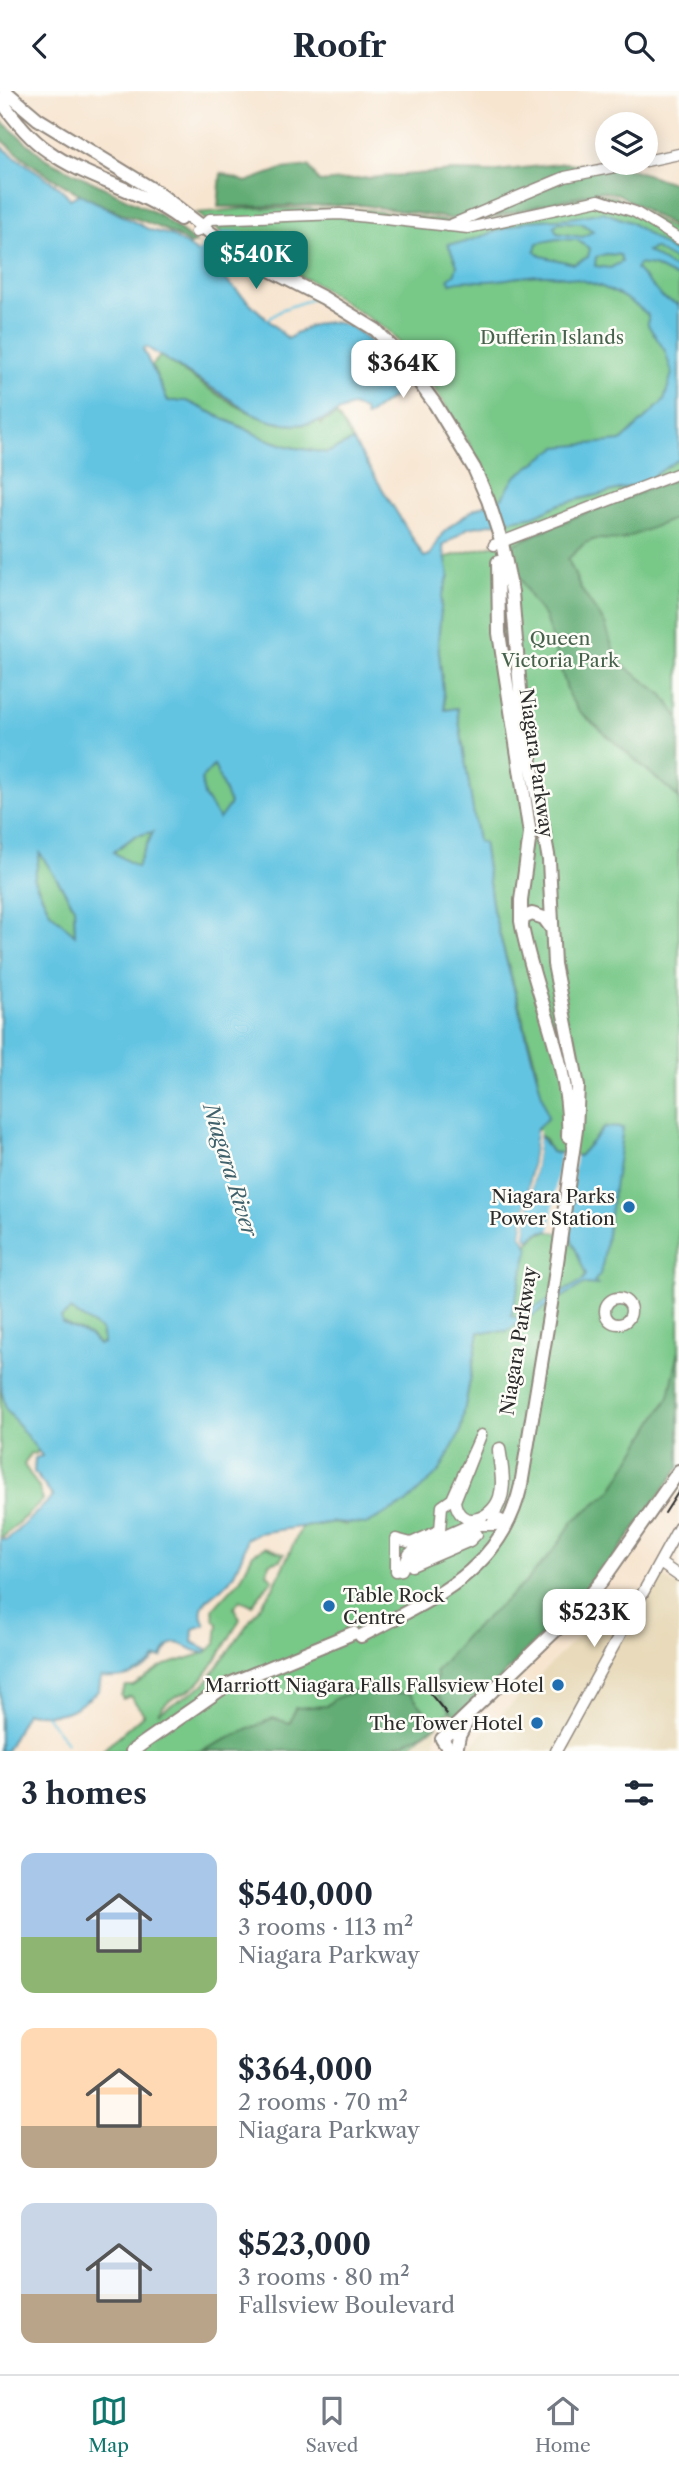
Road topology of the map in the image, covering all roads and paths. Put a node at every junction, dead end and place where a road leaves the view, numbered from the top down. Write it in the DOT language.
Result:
graph roads {
  1 [pos="5,91"];
  2 [pos="0,99"];
  3 [pos="679,154"];
  4 [pos="658,158"];
  5 [pos="595,171"];
  6 [pos="447,226"];
  7 [pos="202,232"];
  8 [pos="679,239"];
  9 [pos="679,473"];
  10 [pos="498,544"];
  11 [pos="522,925"];
  12 [pos="552,929"];
  13 [pos="569,1153"];
  14 [pos="679,1471"];
  15 [pos="679,1527"];
  16 [pos="477,1534"];
  17 [pos="396,1539"];
  18 [pos="660,1563"];
  19 [pos="679,1576"];
  20 [pos="357,1634"];
  21 [pos="472,1713"];
  22 [pos="131,1751"];
  23 [pos="144,1751"];
  24 [pos="450,1751"];
  25 [pos="456,1751"];
  26 [pos="556,1751"];
  1 -- 7 [label="main road"];
  2 -- 7 [label="main road, Niagara Parkway"];
  3 -- 4 [label="street"];
  5 -- 6 [label="street"];
  6 -- 7 [label="street"];
  6 -- 8 [label="street"];
  7 -- 10 [label="main road, Niagara Parkway"];
  9 -- 10 [label="street"];
  10 -- 11 [label="main road, Niagara Parkway"];
  10 -- 12 [label="main road, Niagara Parkway"];
  11 -- 12 [label="main road"];
  11 -- 13 [label="main road, Niagara Parkway"];
  12 -- 13 [label="main road, Niagara Parkway"];
  13 -- 20 [label="main road, Niagara Parkway"];
  14 -- 21 [label="main road"];
  15 -- 18 [label="street"];
  16 -- 16 [label="street"];
  17 -- 17 [label="street"];
  18 -- 19 [label="street"];
  18 -- 26 [label="street"];
  20 -- 22 [label="main road, Niagara Parkway"];
  20 -- 23 [label="main road, Niagara Parkway"];
  21 -- 24 [label="main road"];
  21 -- 25 [label="main road"];
}
